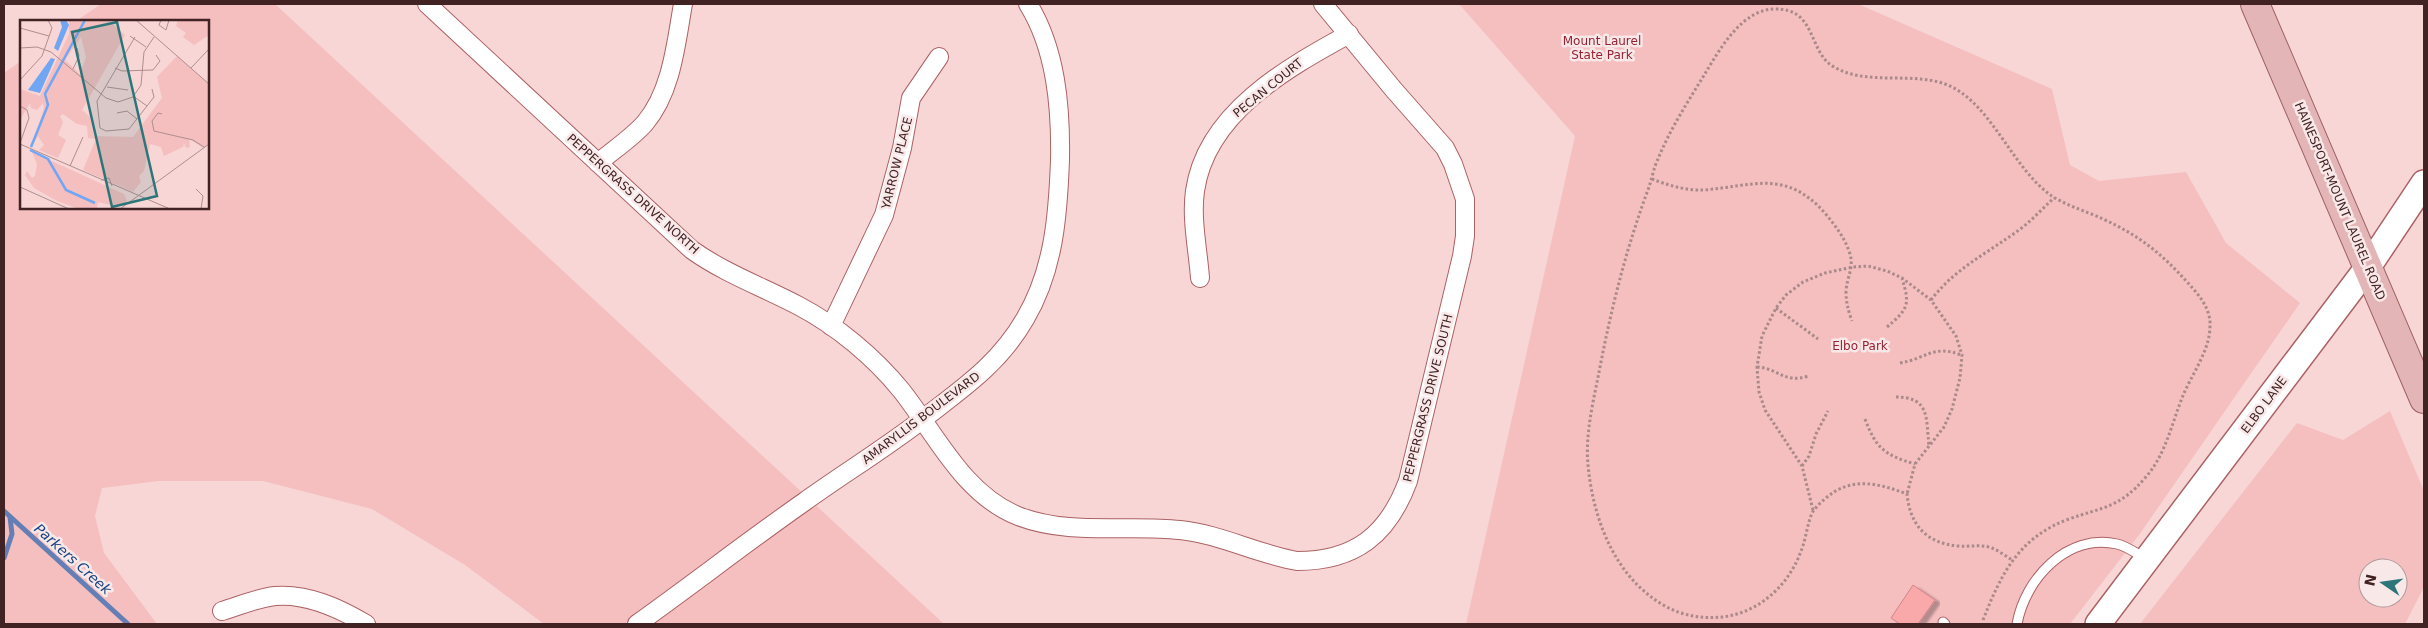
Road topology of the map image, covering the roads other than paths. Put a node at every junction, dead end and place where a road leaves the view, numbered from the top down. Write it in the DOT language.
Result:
graph roads {
  1 [pos="427,4"];
  2 [pos="683,4"];
  3 [pos="1323,4"];
  4 [pos="2254,4"];
  5 [pos="1030,5"];
  6 [pos="1349,34"];
  7 [pos="939,57"];
  8 [pos="598,162"];
  9 [pos="2424,183"];
  10 [pos="2368,267"];
  11 [pos="1200,278"];
  12 [pos="831,326"];
  13 [pos="2424,399"];
  14 [pos="922,419"];
  15 [pos="2147,559"];
  16 [pos="222,611"];
  17 [pos="366,624"];
  18 [pos="637,624"];
  19 [pos="2017,624"];
  20 [pos="2098,624"];
  1 -- 8 [label="street, PEPPERGRASS DRIVE NORTH"];
  2 -- 8 [label="street"];
  3 -- 6 [label="street, PEPPERGRASS DRIVE SOUTH"];
  4 -- 10 [label="main road, HAINESPORT-MOUNT LAUREL ROAD"];
  5 -- 14 [label="street, AMARYLLIS BOULEVARD"];
  6 -- 11 [label="street, PECAN COURT"];
  6 -- 14 [label="street, PEPPERGRASS DRIVE SOUTH"];
  7 -- 12 [label="street, YARROW PLACE"];
  8 -- 12 [label="street, PEPPERGRASS DRIVE NORTH"];
  9 -- 10 [label="street, ELBO LANE"];
  10 -- 13 [label="main road, HAINESPORT-MOUNT LAUREL ROAD"];
  10 -- 15 [label="street, ELBO LANE"];
  12 -- 14 [label="street, PEPPERGRASS DRIVE NORTH"];
  14 -- 18 [label="street, AMARYLLIS BOULEVARD"];
  15 -- 19 [label="lane"];
  15 -- 20 [label="street, ELBO LANE"];
  16 -- 17 [label="street"];
}
